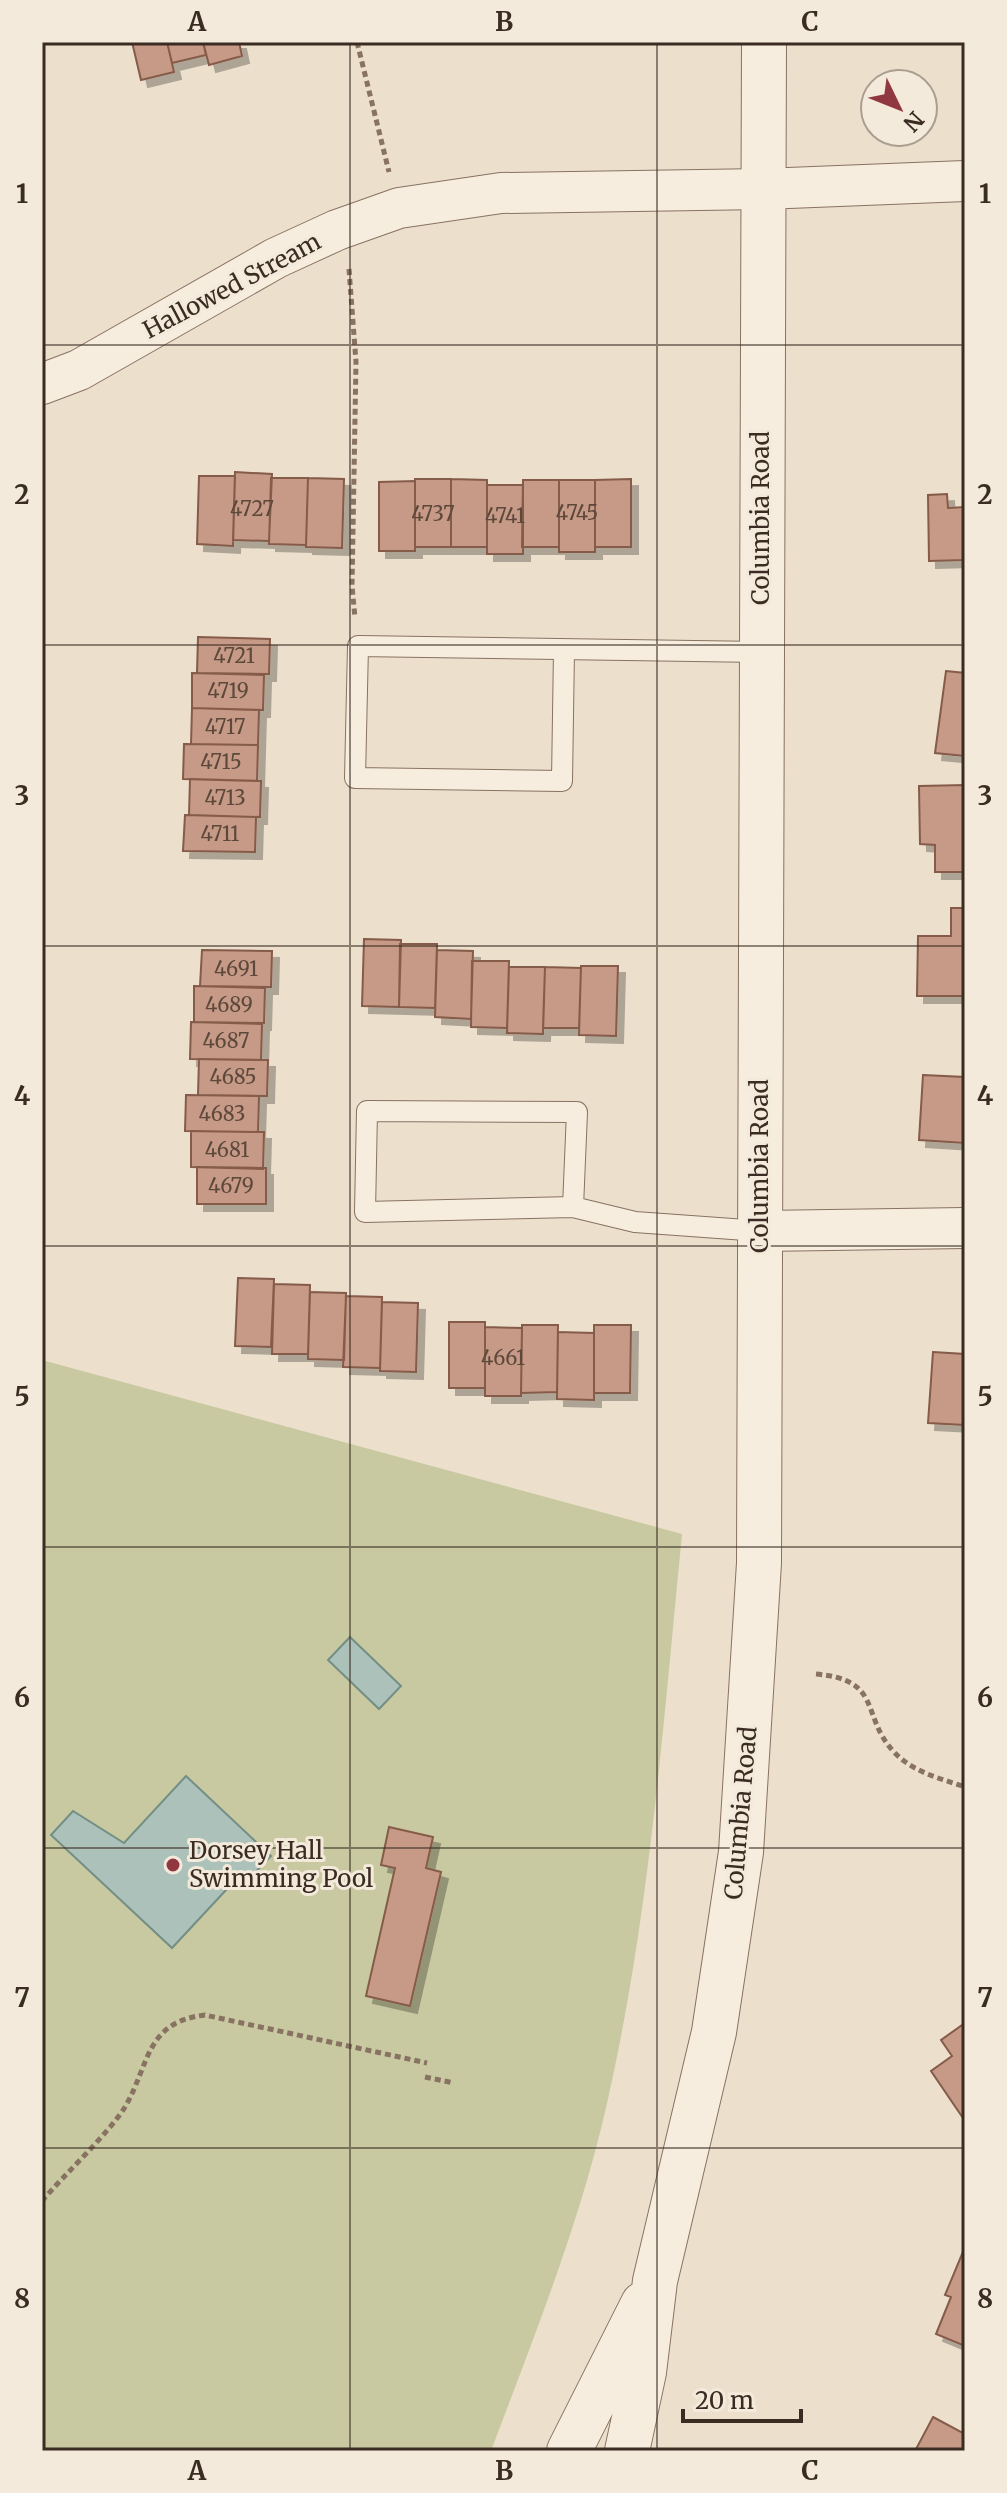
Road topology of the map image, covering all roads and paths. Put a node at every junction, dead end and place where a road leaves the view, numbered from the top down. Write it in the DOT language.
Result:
graph roads {
  1 [pos="357,42"];
  2 [pos="764,42"];
  3 [pos="965,181"];
  4 [pos="763,189"];
  5 [pos="399,208"];
  6 [pos="337,230"];
  7 [pos="42,384"];
  8 [pos="358,646"];
  9 [pos="564,650"];
  10 [pos="761,652"];
  11 [pos="573,1207"];
  12 [pos="965,1228"];
  13 [pos="760,1231"];
  14 [pos="816,1674"];
  15 [pos="965,1787"];
  16 [pos="427,2063"];
  17 [pos="425,2077"];
  18 [pos="454,2083"];
  19 [pos="42,2201"];
  20 [pos="655,2281"];
  21 [pos="569,2451"];
  22 [pos="627,2451"];
  1 -- 5 [label="path"];
  2 -- 4 [label="street, Columbia Road"];
  3 -- 4 [label="street, Hallowed Stream"];
  4 -- 5 [label="street, Hallowed Stream"];
  4 -- 10 [label="street, Columbia Road"];
  5 -- 6 [label="street, Hallowed Stream"];
  6 -- 7 [label="street, Hallowed Stream"];
  6 -- 8 [label="path"];
  8 -- 9 [label="lane"];
  8 -- 9 [label="lane"];
  9 -- 10 [label="lane"];
  10 -- 13 [label="street, Columbia Road"];
  11 -- 11 [label="lane"];
  11 -- 13 [label="lane"];
  12 -- 13 [label="street"];
  13 -- 20 [label="street, Columbia Road"];
  14 -- 15 [label="path"];
  16 -- 19 [label="path"];
  17 -- 18 [label="path"];
  20 -- 21 [label="street, Columbia Road"];
  20 -- 22 [label="street, Columbia Road"];
}
